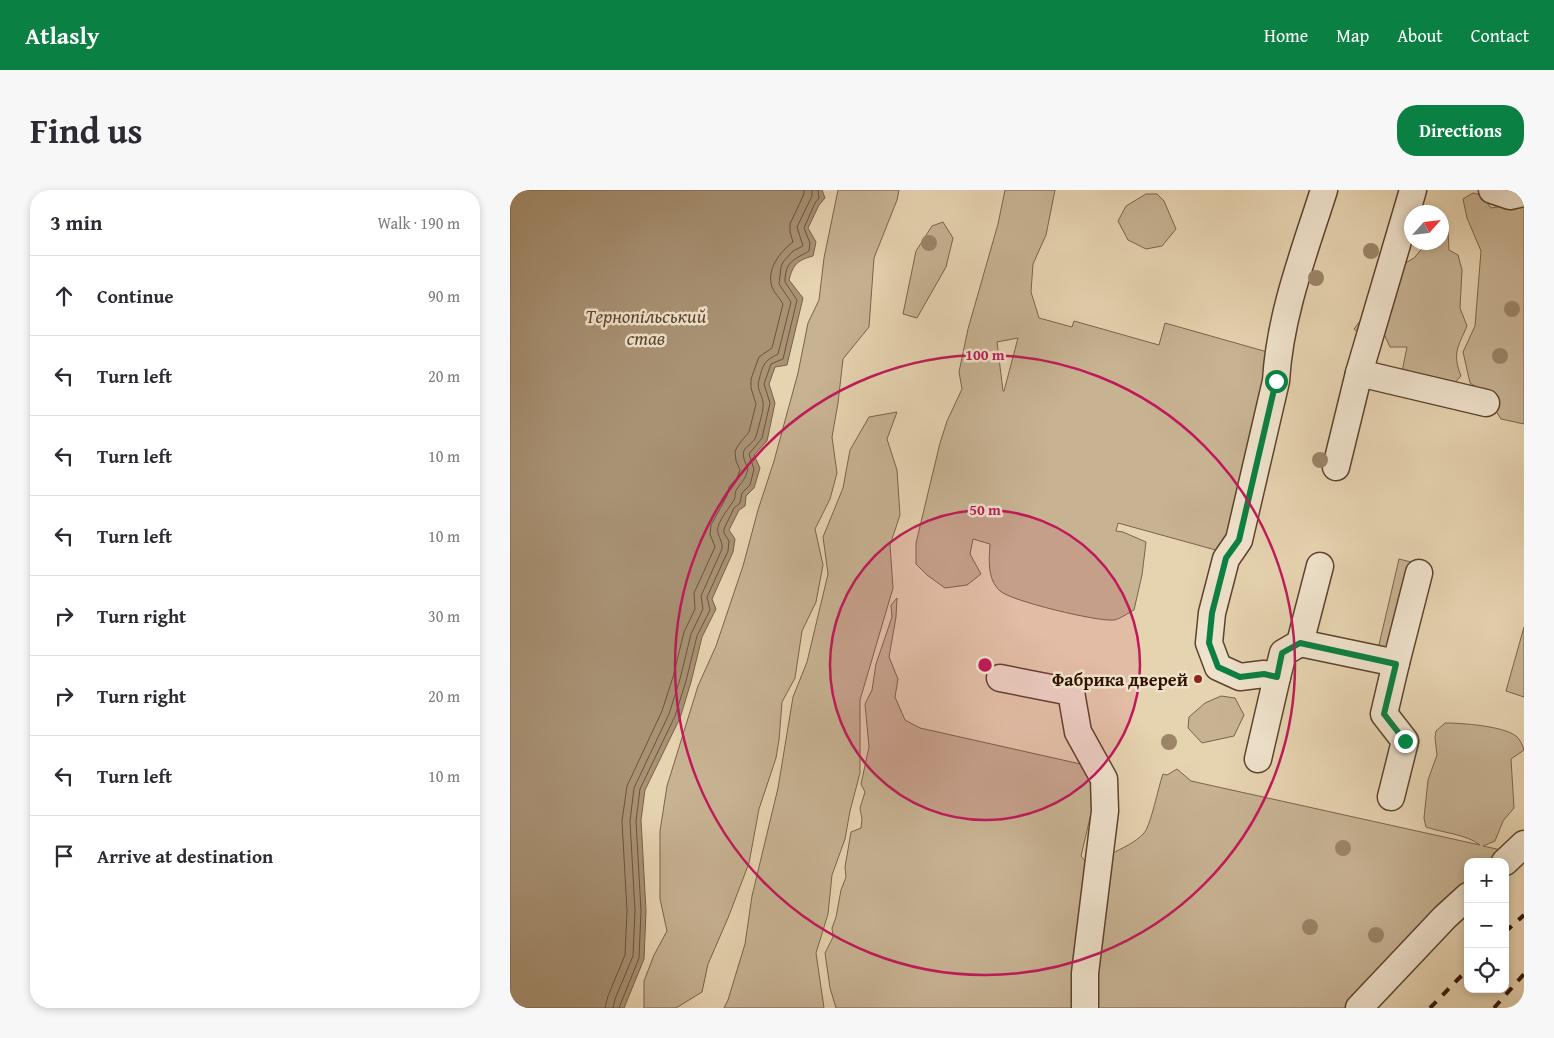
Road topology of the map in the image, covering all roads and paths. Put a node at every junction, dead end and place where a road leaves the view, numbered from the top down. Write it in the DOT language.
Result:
graph roads {
  1 [pos="1324,190"];
  2 [pos="1413,190"];
  3 [pos="1492,190"];
  4 [pos="1524,193"];
  5 [pos="1360,373"];
  6 [pos="1486,403"];
  7 [pos="1336,467"];
  8 [pos="1320,566"];
  9 [pos="1419,573"];
  10 [pos="1300,643"];
  11 [pos="1396,664"];
  12 [pos="1277,677"];
  13 [pos="1000,678"];
  14 [pos="1258,759"];
  15 [pos="1391,797"];
  16 [pos="1524,844"];
  17 [pos="1508,858"];
  18 [pos="1464,900"];
  19 [pos="1085,1008"];
  20 [pos="1359,1008"];
  1 -- 12 [label="lane"];
  2 -- 5 [label="lane"];
  3 -- 4 [label="lane"];
  5 -- 6 [label="lane"];
  5 -- 7 [label="lane"];
  8 -- 10 [label="lane"];
  9 -- 11 [label="lane"];
  10 -- 11 [label="lane"];
  10 -- 12 [label="lane"];
  11 -- 15 [label="lane"];
  12 -- 14 [label="lane"];
  13 -- 19 [label="lane"];
  16 -- 17 [label="lane"];
  18 -- 20 [label="lane"];
}
